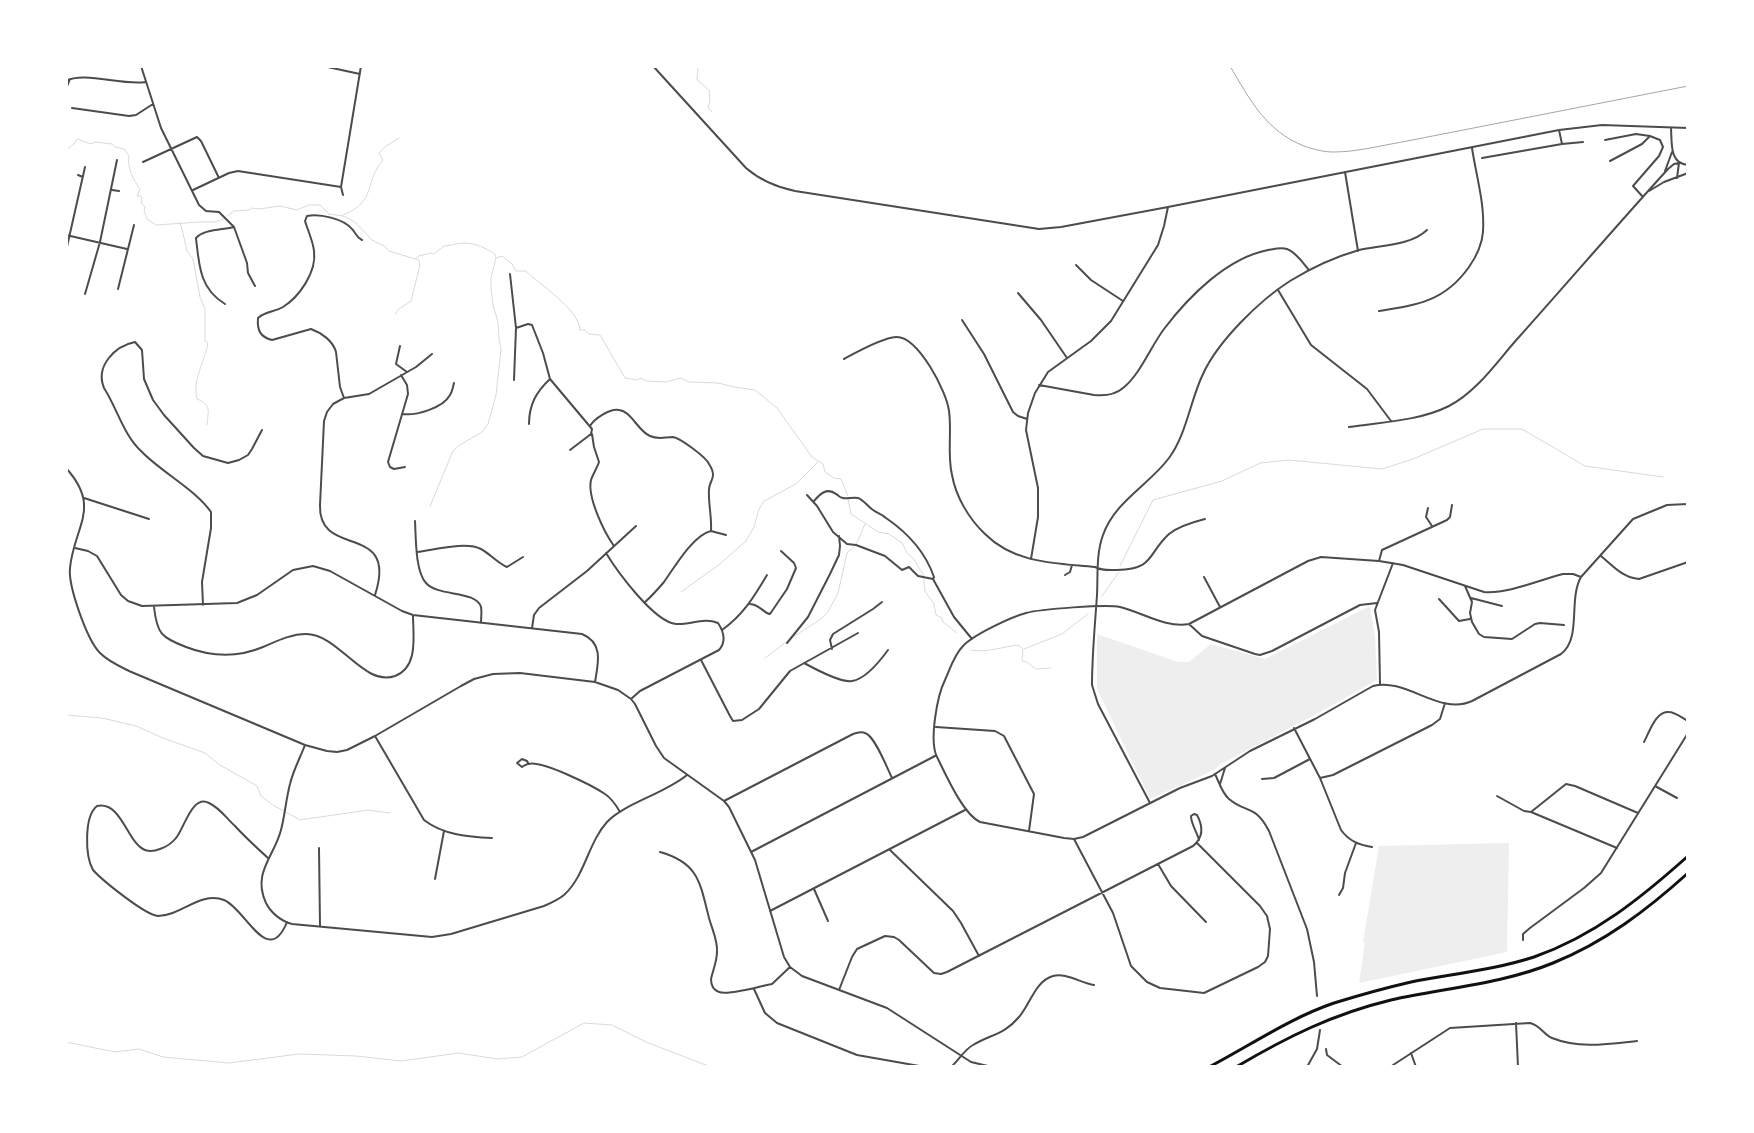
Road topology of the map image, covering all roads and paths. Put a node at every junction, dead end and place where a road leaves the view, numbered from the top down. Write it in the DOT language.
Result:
graph roads {
  1 [pos="141,66"];
  2 [pos="323,66"];
  3 [pos="361,66"];
  4 [pos="653,66"];
  5 [pos="1230,66"];
  6 [pos="360,74"];
  7 [pos="70,79"];
  8 [pos="66,81"];
  9 [pos="146,82"];
  10 [pos="1688,86"];
  11 [pos="66,88"];
  12 [pos="152,104"];
  13 [pos="72,108"];
  14 [pos="1671,128"];
  15 [pos="1688,128"];
  16 [pos="1559,130"];
  17 [pos="1650,136"];
  18 [pos="1606,140"];
  19 [pos="1583,142"];
  20 [pos="1562,144"];
  21 [pos="1472,148"];
  22 [pos="171,150"];
  23 [pos="1672,150"];
  24 [pos="1482,158"];
  25 [pos="117,160"];
  26 [pos="1610,160"];
  27 [pos="143,162"];
  28 [pos="1679,163"];
  29 [pos="1688,166"];
  30 [pos="85,167"];
  31 [pos="1345,172"];
  32 [pos="1688,173"];
  33 [pos="78,175"];
  34 [pos="1662,175"];
  35 [pos="83,176"];
  36 [pos="219,178"];
  37 [pos="1677,178"];
  38 [pos="341,186"];
  39 [pos="112,190"];
  40 [pos="193,190"];
  41 [pos="119,191"];
  42 [pos="1648,192"];
  43 [pos="343,194"];
  44 [pos="1643,198"];
  45 [pos="1168,207"];
  46 [pos="134,225"];
  47 [pos="234,226"];
  48 [pos="1427,230"];
  49 [pos="68,235"];
  50 [pos="362,240"];
  51 [pos="100,242"];
  52 [pos="128,249"];
  53 [pos="1358,250"];
  54 [pos="66,251"];
  55 [pos="1076,265"];
  56 [pos="1309,270"];
  57 [pos="510,274"];
  58 [pos="255,286"];
  59 [pos="118,289"];
  60 [pos="1277,290"];
  61 [pos="1018,293"];
  62 [pos="85,294"];
  63 [pos="1123,301"];
  64 [pos="226,304"];
  65 [pos="1379,310"];
  66 [pos="962,320"];
  67 [pos="516,328"];
  68 [pos="400,346"];
  69 [pos="432,354"];
  70 [pos="1067,358"];
  71 [pos="844,359"];
  72 [pos="407,372"];
  73 [pos="401,375"];
  74 [pos="550,379"];
  75 [pos="514,380"];
  76 [pos="454,384"];
  77 [pos="1039,385"];
  78 [pos="344,398"];
  79 [pos="402,414"];
  80 [pos="1027,419"];
  81 [pos="1391,421"];
  82 [pos="529,424"];
  83 [pos="590,426"];
  84 [pos="1349,427"];
  85 [pos="262,430"];
  86 [pos="592,432"];
  87 [pos="570,450"];
  88 [pos="404,467"];
  89 [pos="66,468"];
  90 [pos="807,496"];
  91 [pos="84,498"];
  92 [pos="813,502"];
  93 [pos="1688,504"];
  94 [pos="1452,505"];
  95 [pos="1428,508"];
  96 [pos="149,519"];
  97 [pos="1205,519"];
  98 [pos="415,521"];
  99 [pos="636,526"];
  100 [pos="1433,527"];
  101 [pos="711,531"];
  102 [pos="726,535"];
  103 [pos="839,536"];
  104 [pos="614,546"];
  105 [pos="75,548"];
  106 [pos="781,551"];
  107 [pos="417,552"];
  108 [pos="606,554"];
  109 [pos="1600,555"];
  110 [pos="523,557"];
  111 [pos="1031,559"];
  112 [pos="1379,560"];
  113 [pos="1688,562"];
  114 [pos="1393,563"];
  115 [pos="1072,565"];
  116 [pos="1098,569"];
  117 [pos="767,575"];
  118 [pos="1065,575"];
  119 [pos="1204,577"];
  120 [pos="1581,577"];
  121 [pos="933,579"];
  122 [pos="1465,586"];
  123 [pos="375,596"];
  124 [pos="1471,598"];
  125 [pos="1439,600"];
  126 [pos="645,602"];
  127 [pos="882,602"];
  128 [pos="1377,603"];
  129 [pos="750,604"];
  130 [pos="203,605"];
  131 [pos="1502,606"];
  132 [pos="154,607"];
  133 [pos="1096,607"];
  134 [pos="1220,607"];
  135 [pos="413,615"];
  136 [pos="1470,619"];
  137 [pos="481,623"];
  138 [pos="1189,624"];
  139 [pos="1564,625"];
  140 [pos="532,628"];
  141 [pos="722,630"];
  142 [pos="858,633"];
  143 [pos="972,639"];
  144 [pos="787,643"];
  145 [pos="832,649"];
  146 [pos="888,650"];
  147 [pos="701,660"];
  148 [pos="804,663"];
  149 [pos="596,682"];
  150 [pos="1380,684"];
  151 [pos="631,699"];
  152 [pos="1445,704"];
  153 [pos="1688,721"];
  154 [pos="935,726"];
  155 [pos="1294,728"];
  156 [pos="1688,733"];
  157 [pos="375,736"];
  158 [pos="1644,742"];
  159 [pos="305,745"];
  160 [pos="936,756"];
  161 [pos="1310,759"];
  162 [pos="528,764"];
  163 [pos="1226,766"];
  164 [pos="1215,774"];
  165 [pos="687,775"];
  166 [pos="892,778"];
  167 [pos="1262,778"];
  168 [pos="1320,778"];
  169 [pos="1220,784"];
  170 [pos="1655,786"];
  171 [pos="1497,796"];
  172 [pos="1677,798"];
  173 [pos="724,801"];
  174 [pos="1150,803"];
  175 [pos="962,805"];
  176 [pos="965,810"];
  177 [pos="620,812"];
  178 [pos="1532,812"];
  179 [pos="958,814"];
  180 [pos="1638,814"];
  181 [pos="444,831"];
  182 [pos="1029,831"];
  183 [pos="492,838"];
  184 [pos="1074,839"];
  185 [pos="1199,840"];
  186 [pos="1197,843"];
  187 [pos="1356,843"];
  188 [pos="1372,847"];
  189 [pos="319,848"];
  190 [pos="1617,848"];
  191 [pos="890,850"];
  192 [pos="660,852"];
  193 [pos="751,852"];
  194 [pos="1688,856"];
  195 [pos="268,858"];
  196 [pos="1158,864"];
  197 [pos="1688,873"];
  198 [pos="435,879"];
  199 [pos="814,889"];
  200 [pos="1102,893"];
  201 [pos="1338,895"];
  202 [pos="770,911"];
  203 [pos="828,921"];
  204 [pos="287,922"];
  205 [pos="1206,922"];
  206 [pos="320,926"];
  207 [pos="1523,940"];
  208 [pos="979,956"];
  209 [pos="790,967"];
  210 [pos="1094,985"];
  211 [pos="753,988"];
  212 [pos="839,990"];
  213 [pos="1317,996"];
  214 [pos="1516,1024"];
  215 [pos="1320,1030"];
  216 [pos="1637,1041"];
  217 [pos="1326,1048"];
  218 [pos="1411,1053"];
  219 [pos="962,1056"];
  220 [pos="926,1067"];
  221 [pos="951,1067"];
  222 [pos="992,1067"];
  223 [pos="1209,1067"];
  224 [pos="1236,1067"];
  225 [pos="1306,1067"];
  226 [pos="1343,1067"];
  227 [pos="1390,1067"];
  228 [pos="1416,1067"];
  229 [pos="1518,1067"];
  1 -- 9 [label="street"];
  2 -- 6 [label="street"];
  3 -- 6 [label="street"];
  4 -- 45 [label="street"];
  5 -- 10 [label="lane"];
  6 -- 38 [label="street"];
  7 -- 8 [label="street"];
  7 -- 9 [label="street"];
  7 -- 11 [label="street"];
  9 -- 12 [label="street"];
  12 -- 13 [label="street"];
  12 -- 22 [label="street"];
  14 -- 15 [label="street"];
  14 -- 16 [label="street"];
  14 -- 23 [label="street"];
  16 -- 20 [label="street"];
  16 -- 21 [label="street"];
  17 -- 18 [label="street"];
  17 -- 26 [label="street"];
  17 -- 44 [label="street"];
  19 -- 20 [label="street"];
  20 -- 24 [label="street"];
  21 -- 31 [label="street"];
  21 -- 65 [label="street"];
  22 -- 27 [label="street"];
  22 -- 36 [label="street"];
  22 -- 40 [label="street"];
  23 -- 28 [label="street"];
  23 -- 34 [label="street"];
  25 -- 39 [label="street"];
  28 -- 29 [label="street"];
  28 -- 34 [label="street"];
  28 -- 37 [label="street"];
  30 -- 35 [label="street"];
  31 -- 45 [label="street"];
  31 -- 53 [label="street"];
  32 -- 37 [label="street"];
  33 -- 35 [label="street"];
  34 -- 42 [label="street"];
  35 -- 49 [label="street"];
  36 -- 38 [label="street"];
  36 -- 40 [label="street"];
  37 -- 42 [label="street"];
  38 -- 43 [label="street"];
  39 -- 41 [label="street"];
  39 -- 51 [label="street"];
  40 -- 47 [label="street"];
  42 -- 44 [label="street"];
  44 -- 81 [label="street"];
  45 -- 63 [label="street"];
  46 -- 52 [label="street"];
  47 -- 58 [label="street"];
  47 -- 64 [label="street"];
  48 -- 53 [label="street"];
  49 -- 51 [label="street"];
  49 -- 54 [label="street"];
  50 -- 78 [label="street"];
  51 -- 52 [label="street"];
  51 -- 62 [label="street"];
  52 -- 59 [label="street"];
  53 -- 56 [label="street"];
  55 -- 63 [label="street"];
  56 -- 60 [label="street"];
  56 -- 77 [label="street"];
  57 -- 67 [label="street"];
  60 -- 81 [label="street"];
  60 -- 116 [label="street"];
  61 -- 70 [label="street"];
  63 -- 70 [label="street"];
  66 -- 80 [label="street"];
  67 -- 74 [label="street"];
  67 -- 75 [label="street"];
  68 -- 72 [label="street"];
  69 -- 72 [label="street"];
  70 -- 77 [label="street"];
  71 -- 111 [label="street"];
  72 -- 73 [label="street"];
  73 -- 78 [label="street"];
  73 -- 79 [label="street"];
  74 -- 82 [label="street"];
  74 -- 83 [label="street"];
  76 -- 79 [label="street"];
  77 -- 80 [label="street"];
  78 -- 123 [label="street"];
  79 -- 88 [label="street"];
  80 -- 111 [label="street"];
  81 -- 84 [label="street"];
  83 -- 86 [label="street"];
  83 -- 101 [label="street"];
  85 -- 130 [label="street"];
  86 -- 87 [label="street"];
  86 -- 104 [label="street"];
  89 -- 91 [label="street"];
  90 -- 92 [label="street"];
  91 -- 96 [label="street"];
  91 -- 105 [label="street"];
  92 -- 103 [label="street"];
  92 -- 121 [label="street"];
  93 -- 109 [label="street"];
  94 -- 100 [label="street"];
  95 -- 100 [label="street"];
  97 -- 116 [label="street"];
  98 -- 107 [label="street"];
  99 -- 104 [label="street"];
  100 -- 112 [label="street"];
  101 -- 102 [label="street"];
  101 -- 126 [label="street"];
  103 -- 121 [label="street"];
  103 -- 144 [label="street"];
  104 -- 108 [label="street"];
  105 -- 132 [label="street"];
  105 -- 159 [label="street"];
  106 -- 129 [label="street"];
  107 -- 110 [label="street"];
  107 -- 137 [label="street"];
  108 -- 126 [label="street"];
  108 -- 140 [label="street"];
  109 -- 113 [label="street"];
  109 -- 120 [label="street"];
  111 -- 115 [label="street"];
  112 -- 114 [label="street"];
  112 -- 134 [label="street"];
  114 -- 122 [label="street"];
  114 -- 128 [label="street"];
  115 -- 116 [label="street"];
  115 -- 118 [label="street"];
  116 -- 133 [label="street"];
  117 -- 129 [label="street"];
  119 -- 134 [label="street"];
  120 -- 122 [label="street"];
  120 -- 152 [label="street"];
  121 -- 143 [label="street"];
  122 -- 124 [label="street"];
  123 -- 130 [label="street"];
  123 -- 135 [label="street"];
  124 -- 131 [label="street"];
  124 -- 136 [label="street"];
  125 -- 136 [label="street"];
  126 -- 141 [label="street"];
  127 -- 145 [label="street"];
  128 -- 138 [label="street"];
  128 -- 150 [label="street"];
  129 -- 141 [label="street"];
  130 -- 132 [label="street"];
  132 -- 135 [label="street"];
  133 -- 138 [label="street"];
  133 -- 143 [label="street"];
  133 -- 174 [label="street"];
  134 -- 138 [label="street"];
  135 -- 137 [label="street"];
  136 -- 139 [label="street"];
  137 -- 140 [label="street"];
  140 -- 149 [label="street"];
  141 -- 147 [label="street"];
  142 -- 145 [label="street"];
  143 -- 154 [label="street"];
  145 -- 148 [label="street"];
  146 -- 148 [label="street"];
  147 -- 148 [label="street"];
  147 -- 151 [label="street"];
  149 -- 151 [label="street"];
  149 -- 157 [label="street"];
  150 -- 152 [label="street"];
  150 -- 155 [label="street"];
  151 -- 165 [label="street"];
  152 -- 168 [label="street"];
  153 -- 158 [label="street"];
  154 -- 160 [label="street"];
  154 -- 182 [label="street"];
  155 -- 161 [label="street"];
  155 -- 163 [label="street"];
  156 -- 170 [label="street"];
  157 -- 159 [label="street"];
  157 -- 181 [label="street"];
  159 -- 195 [label="street"];
  160 -- 166 [label="street"];
  160 -- 175 [label="street"];
  161 -- 167 [label="street"];
  161 -- 168 [label="street"];
  162 -- 177 [label="street"];
  163 -- 164 [label="street"];
  163 -- 169 [label="street"];
  164 -- 169 [label="street"];
  164 -- 174 [label="street"];
  165 -- 173 [label="street"];
  165 -- 177 [label="street"];
  166 -- 173 [label="street"];
  166 -- 193 [label="street"];
  168 -- 187 [label="street"];
  169 -- 213 [label="street"];
  170 -- 172 [label="street"];
  170 -- 180 [label="street"];
  171 -- 178 [label="street"];
  173 -- 193 [label="street"];
  174 -- 184 [label="street"];
  175 -- 176 [label="street"];
  175 -- 179 [label="street"];
  176 -- 179 [label="street"];
  176 -- 182 [label="street"];
  177 -- 206 [label="street"];
  178 -- 180 [label="street"];
  178 -- 190 [label="street"];
  179 -- 191 [label="street"];
  180 -- 190 [label="street"];
  181 -- 183 [label="street"];
  181 -- 198 [label="street"];
  182 -- 184 [label="street"];
  184 -- 200 [label="street"];
  185 -- 185 [label="street"];
  185 -- 186 [label="street"];
  186 -- 196 [label="street"];
  186 -- 200 [label="street"];
  187 -- 188 [label="street"];
  187 -- 201 [label="street"];
  189 -- 206 [label="street"];
  190 -- 207 [label="street"];
  191 -- 199 [label="street"];
  191 -- 208 [label="street"];
  192 -- 211 [label="street"];
  193 -- 202 [label="street"];
  194 -- 223 [label="highway"];
  195 -- 204 [label="street"];
  195 -- 204 [label="street"];
  196 -- 200 [label="street"];
  196 -- 205 [label="street"];
  197 -- 224 [label="highway"];
  199 -- 202 [label="street"];
  199 -- 203 [label="street"];
  200 -- 208 [label="street"];
  202 -- 209 [label="street"];
  204 -- 206 [label="street"];
  208 -- 212 [label="street"];
  209 -- 211 [label="street"];
  209 -- 212 [label="street"];
  210 -- 219 [label="street"];
  211 -- 220 [label="street"];
  212 -- 219 [label="street"];
  214 -- 216 [label="street"];
  214 -- 218 [label="street"];
  214 -- 229 [label="street"];
  215 -- 225 [label="street"];
  217 -- 226 [label="street"];
  218 -- 227 [label="street"];
  218 -- 228 [label="street"];
  219 -- 221 [label="street"];
  219 -- 222 [label="street"];
}
